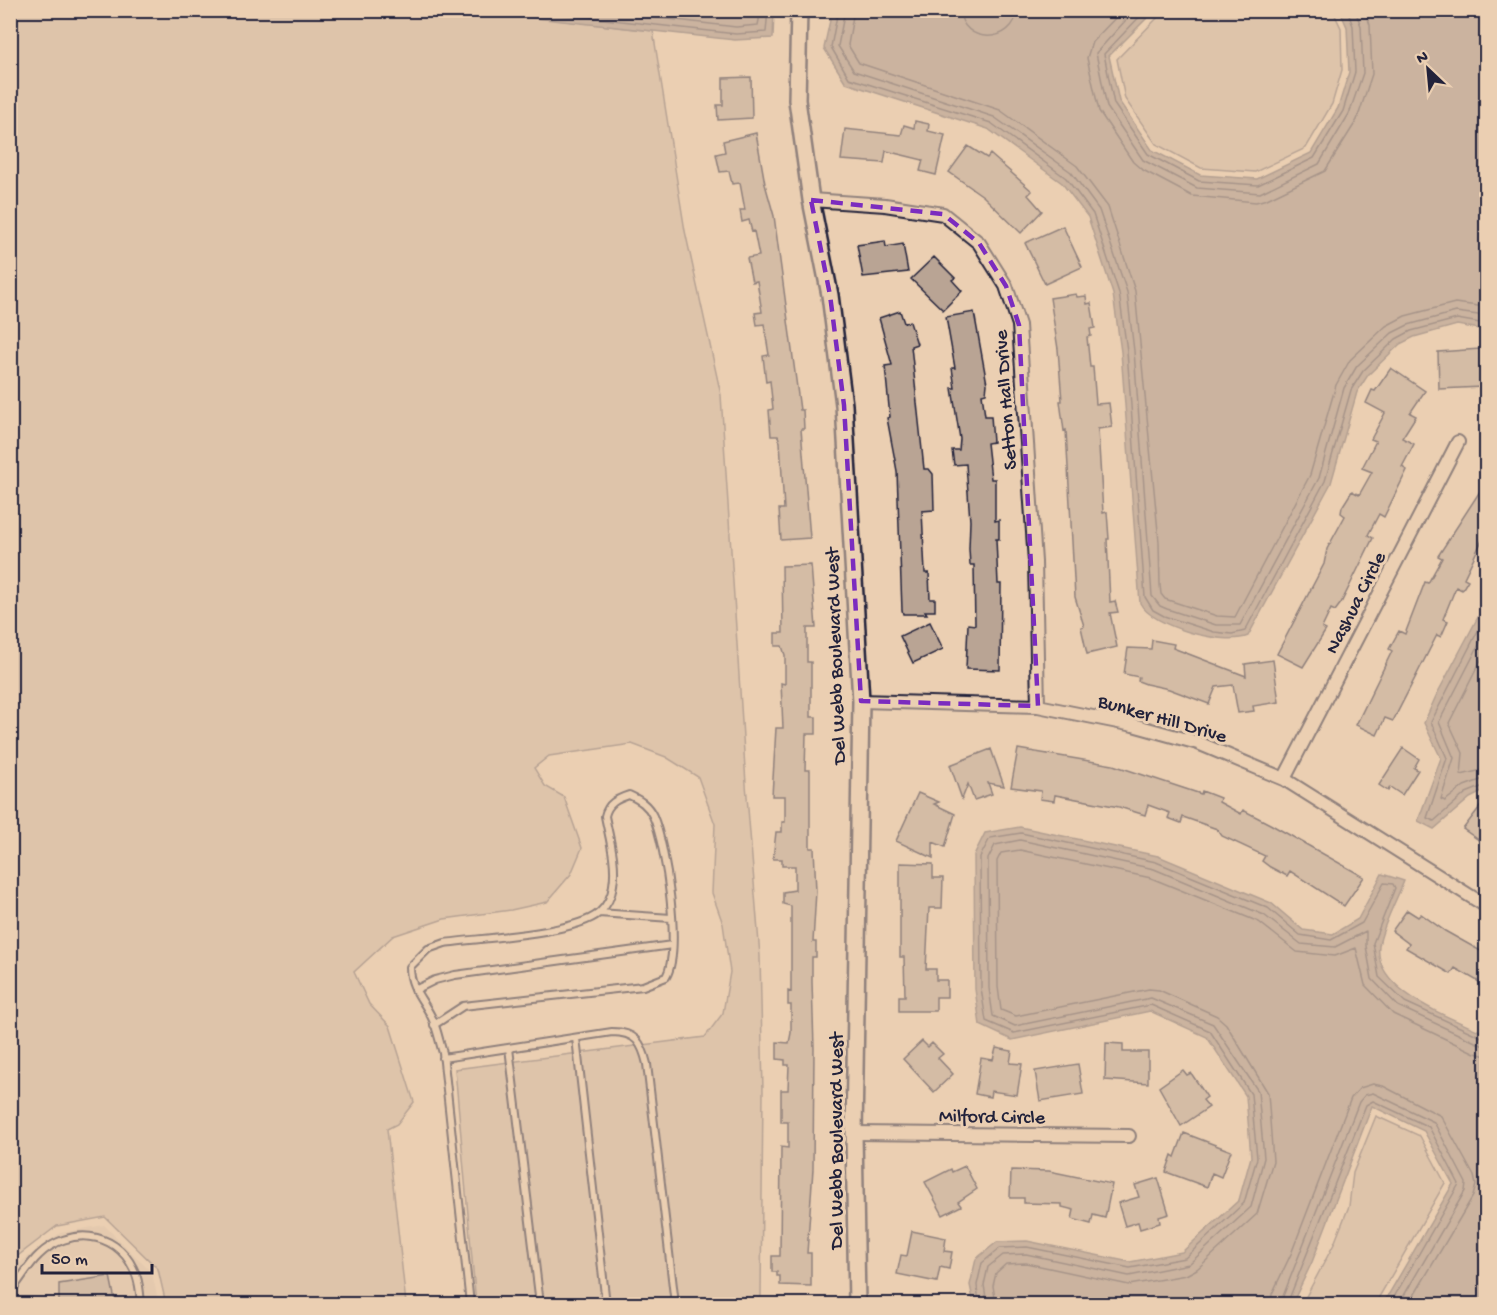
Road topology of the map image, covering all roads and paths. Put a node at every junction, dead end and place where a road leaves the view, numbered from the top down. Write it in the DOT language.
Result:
graph roads {
  1 [pos="799,10"];
  2 [pos="811,200"];
  3 [pos="1458,442"];
  4 [pos="861,701"];
  5 [pos="1038,706"];
  6 [pos="1284,779"];
  7 [pos="1486,906"];
  8 [pos="599,913"];
  9 [pos="671,918"];
  10 [pos="672,945"];
  11 [pos="415,990"];
  12 [pos="434,1025"];
  13 [pos="576,1038"];
  14 [pos="509,1048"];
  15 [pos="443,1058"];
  16 [pos="854,1133"];
  17 [pos="1129,1136"];
  18 [pos="10,1292"];
  19 [pos="141,1305"];
  20 [pos="470,1305"];
  21 [pos="540,1305"];
  22 [pos="606,1305"];
  23 [pos="675,1305"];
  24 [pos="857,1305"];
  1 -- 2 [label="street, Del Webb Boulevard West"];
  2 -- 4 [label="street, Del Webb Boulevard West"];
  2 -- 5 [label="street, Setton Hall Drive"];
  3 -- 6 [label="street, Nashua Circle"];
  4 -- 5 [label="street, Bunker Hill Drive"];
  4 -- 16 [label="street, Del Webb Boulevard West"];
  5 -- 6 [label="street, Bunker Hill Drive"];
  6 -- 7 [label="street, Bunker Hill Drive"];
  8 -- 9 [label="lane"];
  8 -- 9 [label="lane"];
  8 -- 11 [label="lane"];
  9 -- 10 [label="lane"];
  10 -- 11 [label="lane"];
  10 -- 12 [label="lane"];
  11 -- 12 [label="lane"];
  12 -- 15 [label="lane"];
  13 -- 14 [label="lane"];
  13 -- 22 [label="lane"];
  13 -- 23 [label="lane"];
  14 -- 15 [label="lane"];
  14 -- 21 [label="lane"];
  15 -- 20 [label="lane"];
  16 -- 17 [label="street, Milford Circle"];
  16 -- 24 [label="street, Del Webb Boulevard West"];
  18 -- 19 [label="lane"];
}
